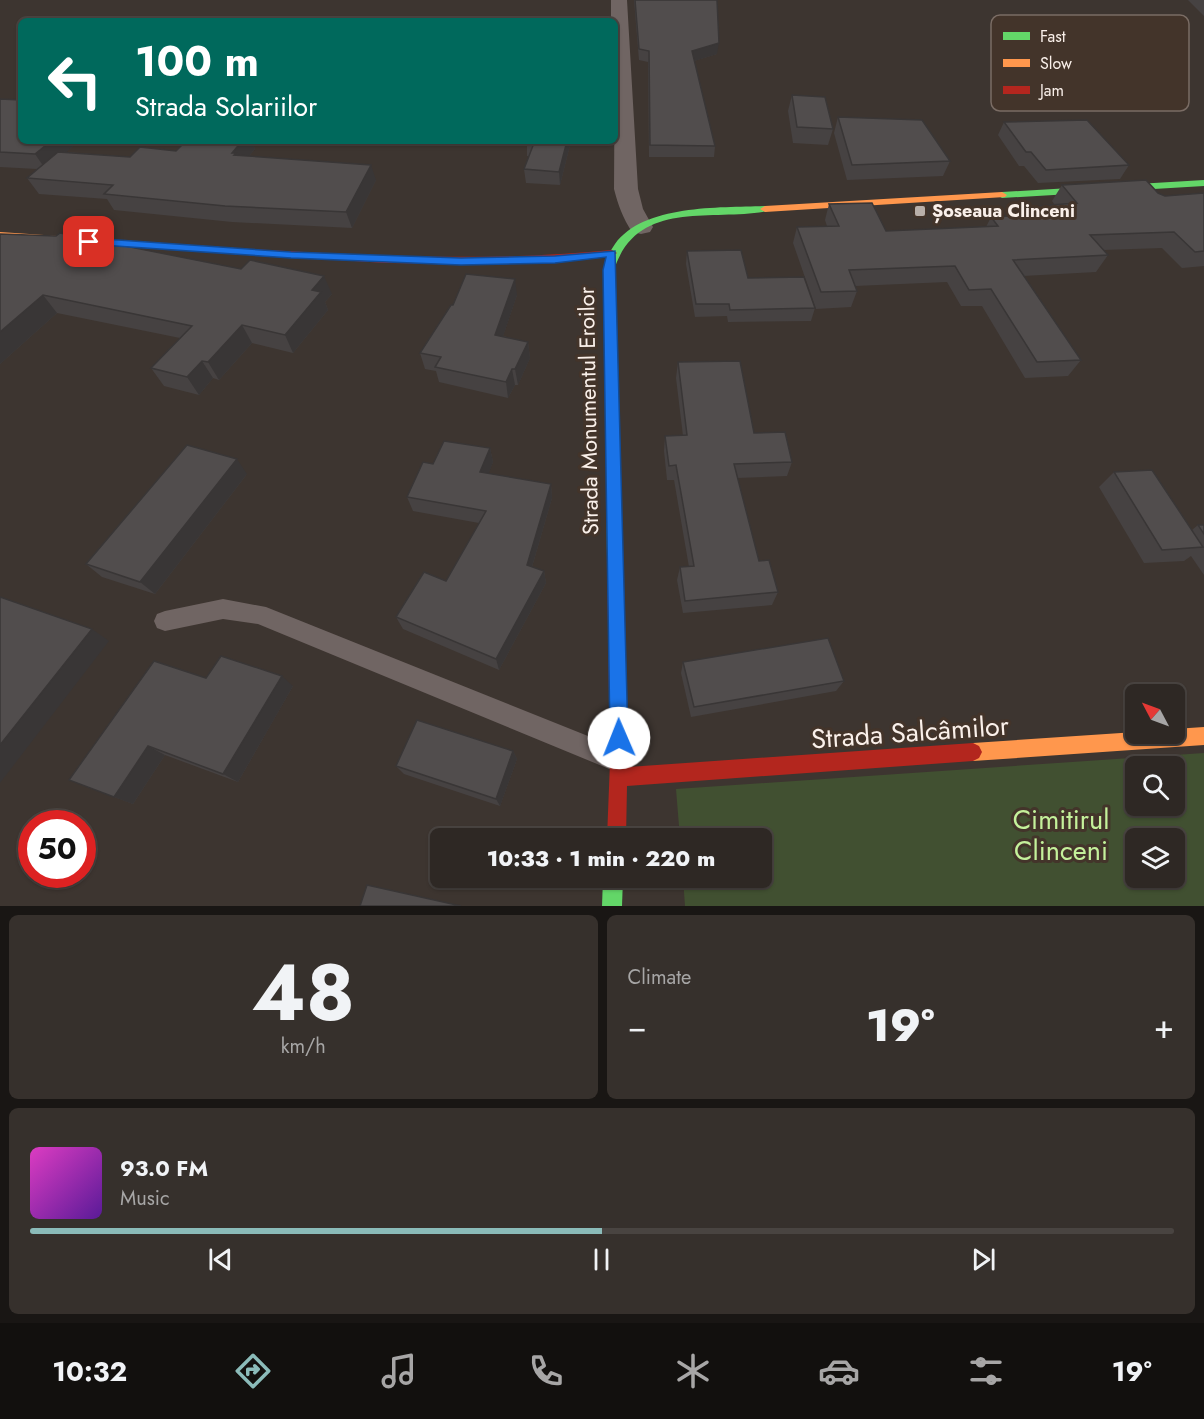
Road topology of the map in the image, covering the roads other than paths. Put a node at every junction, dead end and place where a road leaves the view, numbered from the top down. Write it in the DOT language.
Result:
graph roads {
  1 [pos="619,0"];
  2 [pos="1204,183"];
  3 [pos="641,227"];
  4 [pos="0,235"];
  5 [pos="612,253"];
  6 [pos="165,621"];
  7 [pos="1204,736"];
  8 [pos="619,769"];
  9 [pos="616,828"];
  10 [pos="613,888"];
  11 [pos="612,906"];
  1 -- 3 [label="street"];
  2 -- 3 [label="main road"];
  3 -- 5 [label="main road"];
  4 -- 5 [label="main road"];
  5 -- 8 [label="main road, Strada Monumentul Eroilor"];
  6 -- 8 [label="lane"];
  7 -- 8 [label="main road, Strada Salcâmilor"];
  8 -- 9 [label="main road, Strada Monumentul Eroilor"];
  10 -- 11 [label="main road"];
}
